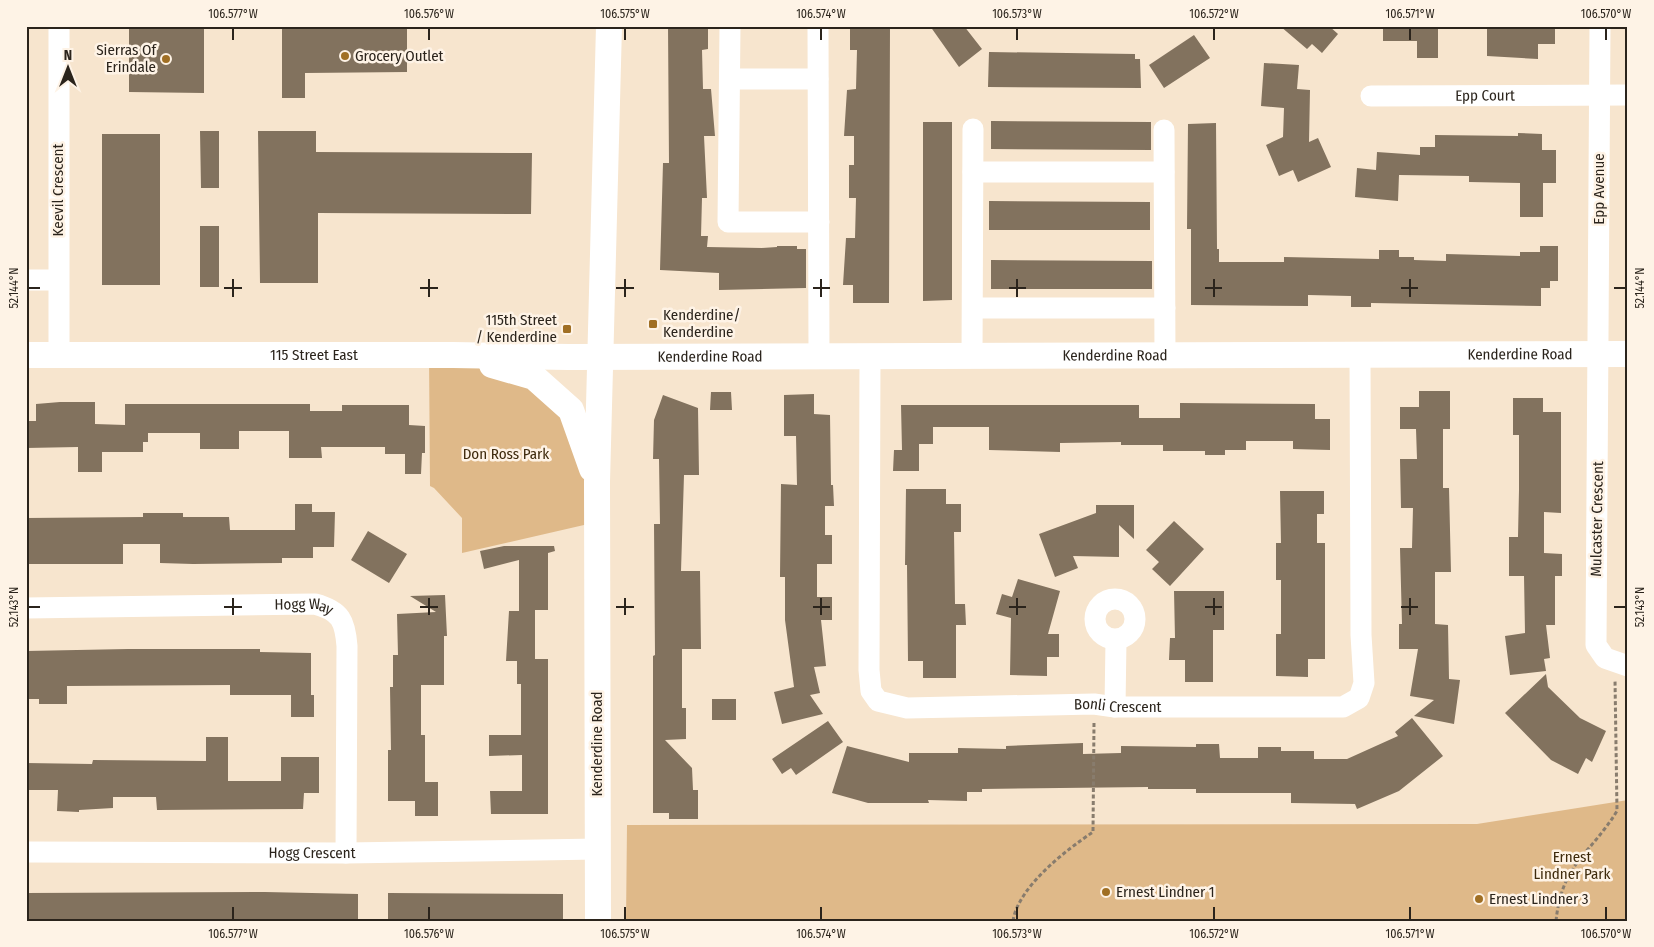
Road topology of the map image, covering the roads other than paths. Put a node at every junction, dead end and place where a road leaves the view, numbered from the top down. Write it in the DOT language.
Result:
graph roads {
  1 [pos="59,26"];
  2 [pos="609,26"];
  3 [pos="730,26"];
  4 [pos="1600,26"];
  5 [pos="818,27"];
  6 [pos="730,79"];
  7 [pos="818,79"];
  8 [pos="1600,95"];
  9 [pos="1371,96"];
  10 [pos="1628,96"];
  11 [pos="973,129"];
  12 [pos="1164,130"];
  13 [pos="973,172"];
  14 [pos="1164,172"];
  15 [pos="818,222"];
  16 [pos="26,280"];
  17 [pos="58,280"];
  18 [pos="973,308"];
  19 [pos="1165,308"];
  20 [pos="1599,353"];
  21 [pos="1628,354"];
  22 [pos="26,355"];
  23 [pos="59,355"];
  24 [pos="453,355"];
  25 [pos="1360,355"];
  26 [pos="819,356"];
  27 [pos="870,356"];
  28 [pos="972,356"];
  29 [pos="1165,356"];
  30 [pos="600,357"];
  31 [pos="597,482"];
  32 [pos="26,608"];
  33 [pos="1116,640"];
  34 [pos="1628,666"];
  35 [pos="1104,705"];
  36 [pos="598,849"];
  37 [pos="26,852"];
  38 [pos="346,853"];
  39 [pos="598,921"];
  1 -- 17 [label="street, Keevil Crescent"];
  2 -- 30 [label="street, Kenderdine Road"];
  3 -- 6 [label="street"];
  4 -- 8 [label="street, Epp Avenue"];
  5 -- 7 [label="street"];
  6 -- 7 [label="street"];
  6 -- 15 [label="street"];
  7 -- 15 [label="street"];
  8 -- 9 [label="street, Epp Court"];
  8 -- 10 [label="street, Epp Court"];
  8 -- 20 [label="street, Epp Avenue"];
  11 -- 13 [label="street"];
  12 -- 14 [label="street"];
  13 -- 14 [label="street"];
  13 -- 18 [label="street"];
  14 -- 19 [label="street"];
  15 -- 26 [label="street"];
  16 -- 17 [label="street"];
  17 -- 23 [label="street, Keevil Crescent"];
  18 -- 19 [label="street"];
  18 -- 28 [label="street"];
  19 -- 29 [label="street"];
  20 -- 21 [label="street, Kenderdine Road"];
  20 -- 25 [label="street, Kenderdine Road"];
  20 -- 34 [label="street, Mulcaster Crescent"];
  22 -- 23 [label="street, 115 Street East"];
  23 -- 24 [label="street, 115 Street East"];
  24 -- 30 [label="street, 115 Street East"];
  24 -- 31 [label="street"];
  25 -- 29 [label="street, Kenderdine Road"];
  25 -- 35 [label="street, Bonli Crescent"];
  26 -- 27 [label="street, Kenderdine Road"];
  26 -- 30 [label="street, Kenderdine Road"];
  27 -- 28 [label="street, Kenderdine Road"];
  27 -- 35 [label="street, Bonli Crescent"];
  28 -- 29 [label="street, Kenderdine Road"];
  30 -- 31 [label="street, Kenderdine Road"];
  31 -- 36 [label="street, Kenderdine Road"];
  32 -- 38 [label="street, Hogg Way"];
  33 -- 35 [label="street"];
  36 -- 38 [label="street, Hogg Crescent"];
  36 -- 39 [label="street, Kenderdine Road"];
  37 -- 38 [label="street, Hogg Crescent"];
}
